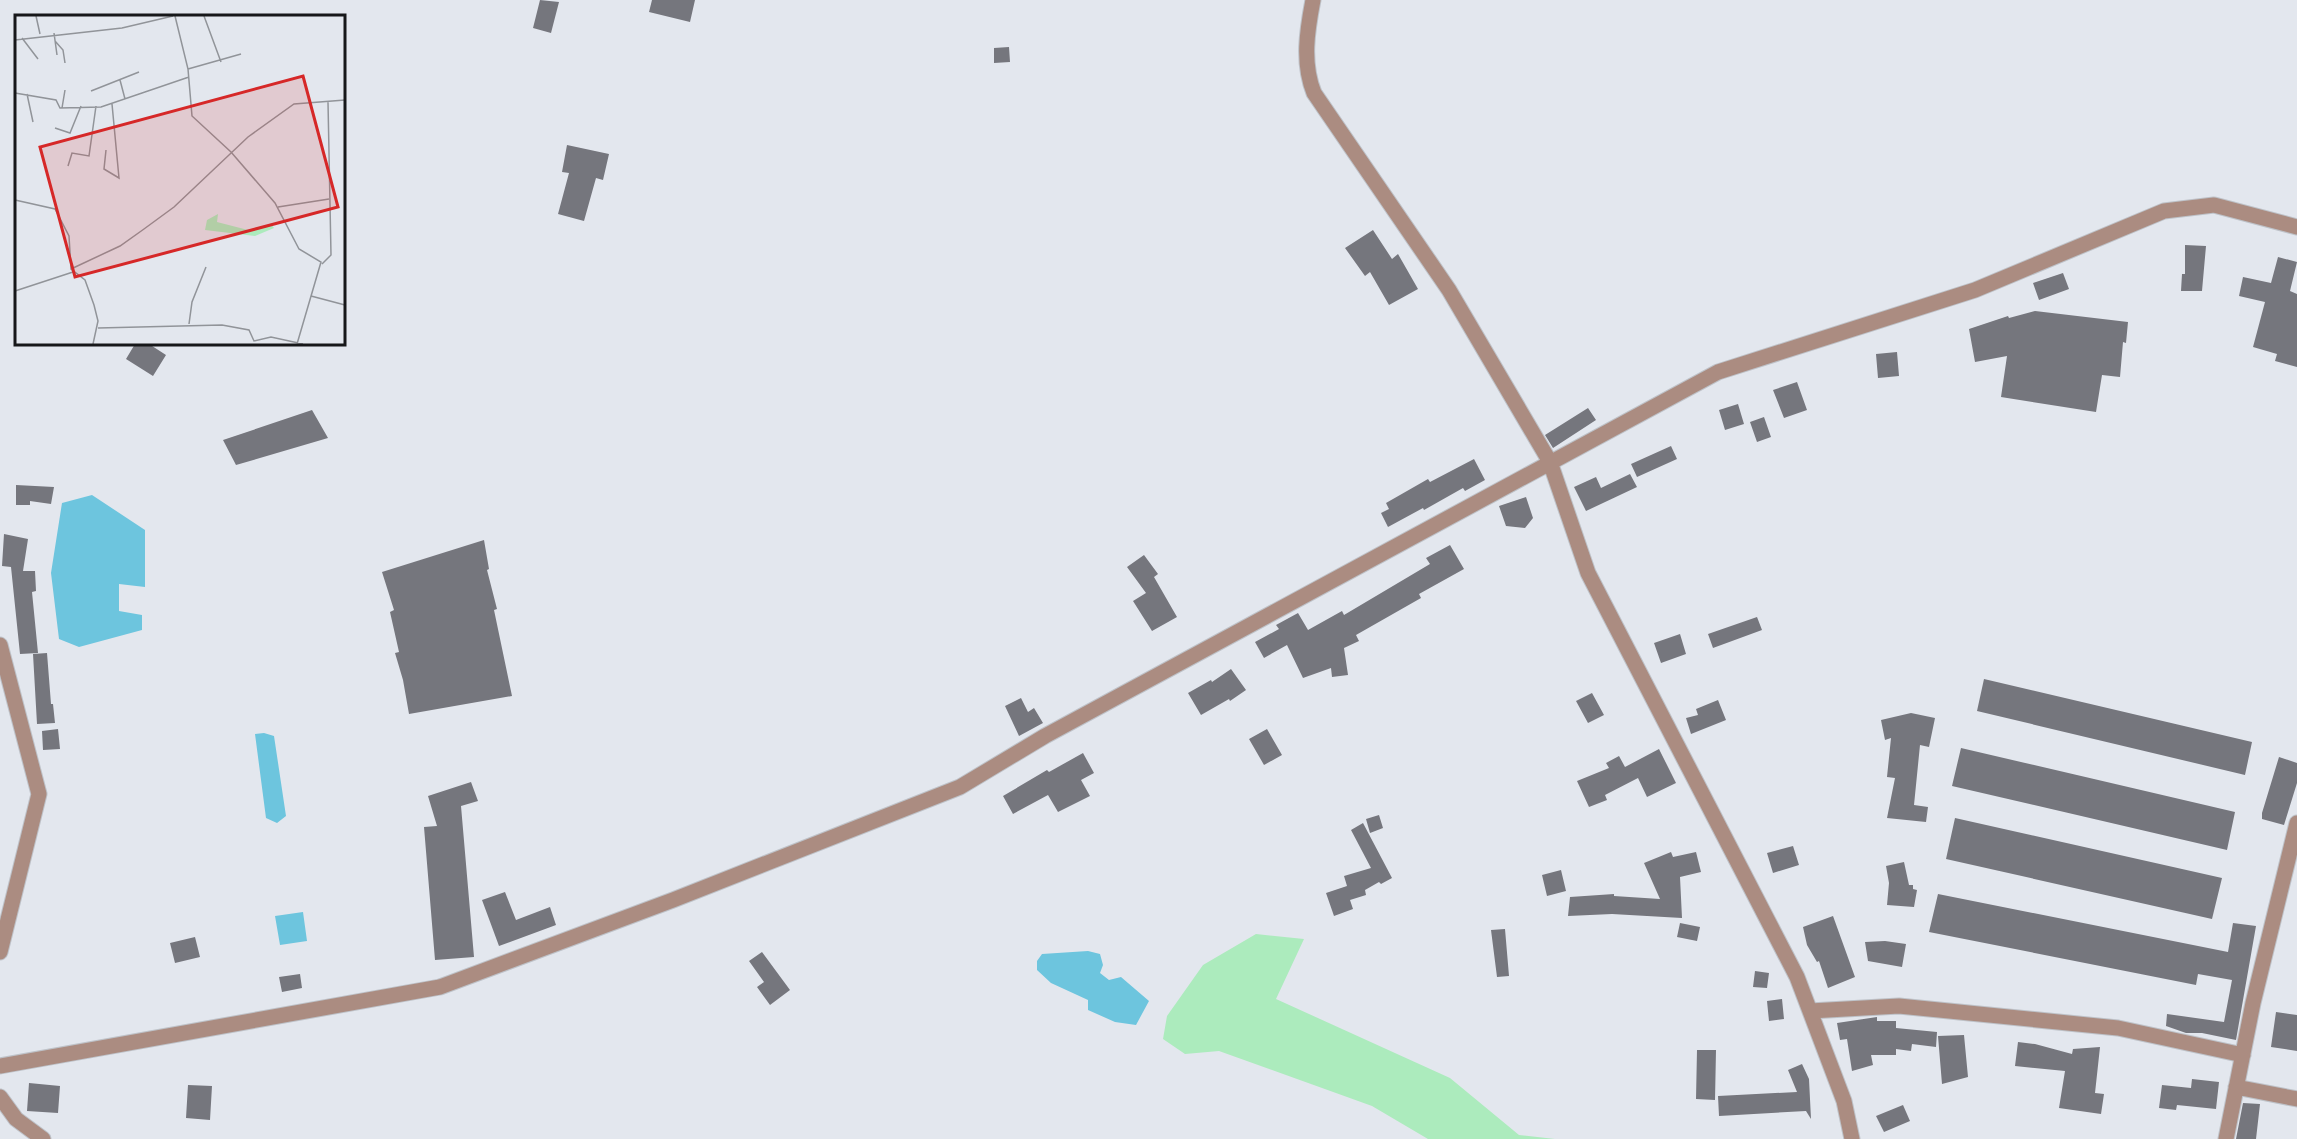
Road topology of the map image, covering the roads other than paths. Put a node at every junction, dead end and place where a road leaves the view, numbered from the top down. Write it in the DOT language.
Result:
graph roads {
  1 [pos="1313,0"];
  2 [pos="2297,227"];
  3 [pos="1550,462"];
  4 [pos="0,645"];
  5 [pos="2297,823"];
  6 [pos="0,952"];
  7 [pos="1810,1011"];
  8 [pos="2243,1054"];
  9 [pos="0,1066"];
  10 [pos="2236,1087"];
  11 [pos="0,1097"];
  12 [pos="2297,1099"];
  13 [pos="43,1139"];
  14 [pos="1852,1139"];
  15 [pos="2226,1139"];
  1 -- 3 [label="street"];
  2 -- 3 [label="street"];
  3 -- 7 [label="street"];
  3 -- 9 [label="street"];
  4 -- 6 [label="street"];
  5 -- 8 [label="street"];
  7 -- 8 [label="street"];
  7 -- 14 [label="street"];
  8 -- 10 [label="street"];
  10 -- 12 [label="street"];
  10 -- 15 [label="street"];
  11 -- 13 [label="street"];
}
